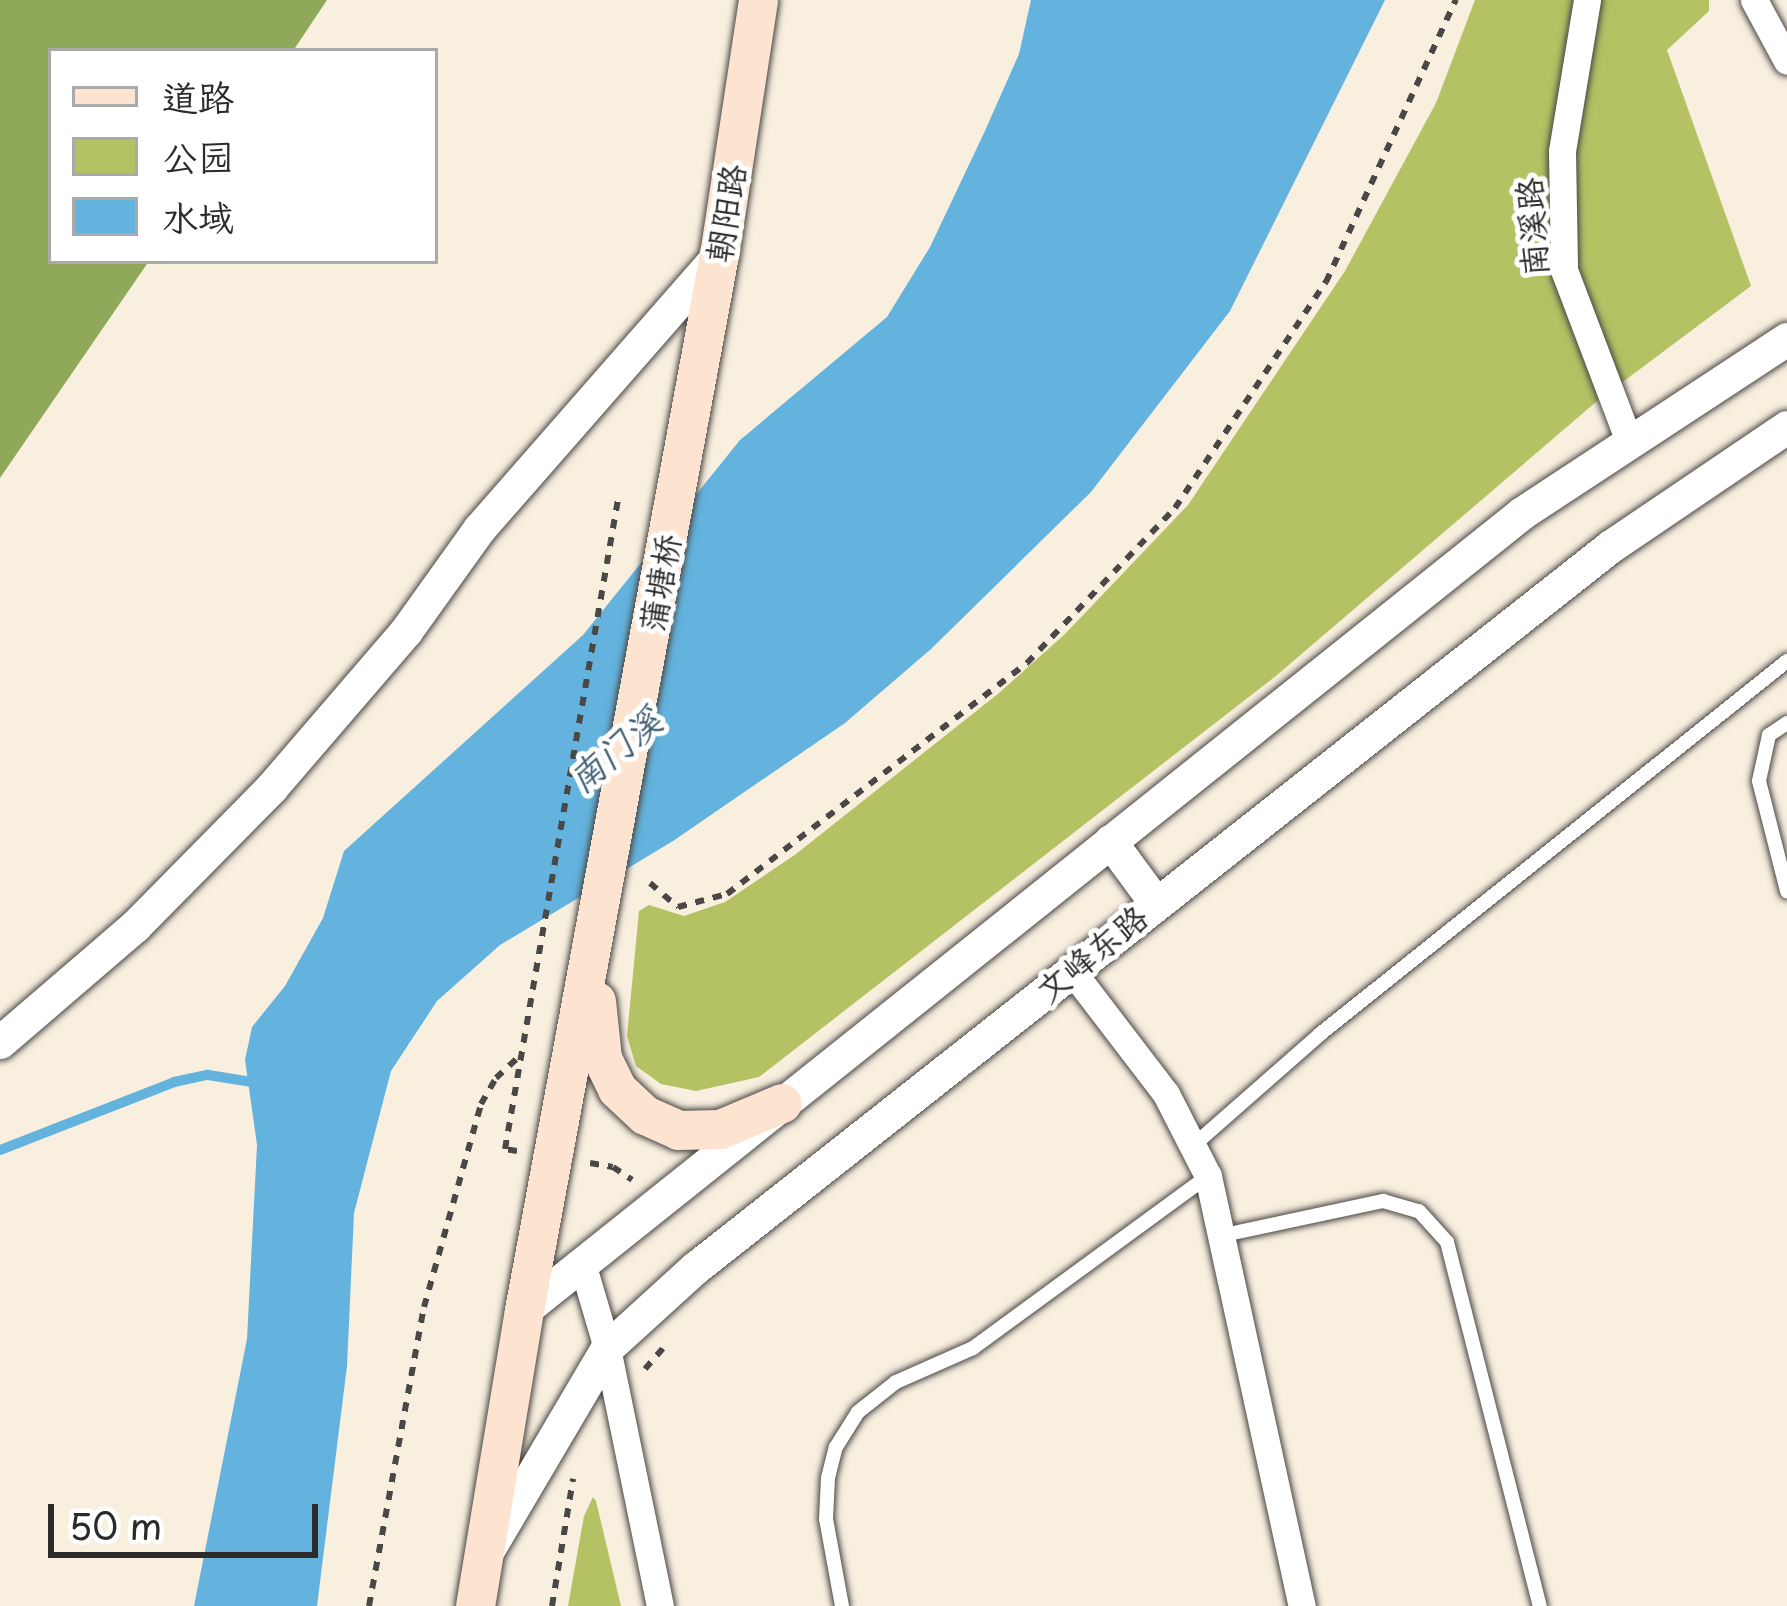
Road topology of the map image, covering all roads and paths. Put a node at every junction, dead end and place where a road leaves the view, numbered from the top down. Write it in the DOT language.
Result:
graph roads {
  1 [pos="758,0"];
  2 [pos="1456,0"];
  3 [pos="1587,0"];
  4 [pos="1754,0"];
  5 [pos="1787,61"];
  6 [pos="719,255"];
  7 [pos="1787,339"];
  8 [pos="687,425"];
  9 [pos="1787,427"];
  10 [pos="1630,441"];
  11 [pos="619,494"];
  12 [pos="1787,661"];
  13 [pos="1787,723"];
  14 [pos="1111,841"];
  15 [pos="650,883"];
  16 [pos="1787,891"];
  17 [pos="1155,902"];
  18 [pos="592,954"];
  19 [pos="542,959"];
  20 [pos="1072,971"];
  21 [pos="0,1042"];
  22 [pos="524,1052"];
  23 [pos="782,1103"];
  24 [pos="1195,1144"];
  25 [pos="1208,1176"];
  26 [pos="1224,1234"];
  27 [pos="582,1263"];
  28 [pos="524,1310"];
  29 [pos="607,1348"];
  30 [pos="482,1562"];
  31 [pos="369,1606"];
  32 [pos="476,1606"];
  33 [pos="660,1606"];
  34 [pos="842,1606"];
  35 [pos="1302,1606"];
  36 [pos="1540,1606"];
  1 -- 6 [label="main road, 朝阳路"];
  2 -- 15 [label="path"];
  3 -- 10 [label="street, 南溪路"];
  4 -- 5 [label="street"];
  6 -- 8 [label="main road, 朝阳路"];
  6 -- 21 [label="street"];
  7 -- 10 [label="street"];
  8 -- 18 [label="main road, 蒲塘桥"];
  9 -- 17 [label="street, 文峰东路"];
  10 -- 14 [label="street"];
  11 -- 19 [label="path"];
  12 -- 24 [label="lane"];
  13 -- 16 [label="lane"];
  14 -- 17 [label="street"];
  14 -- 23 [label="street"];
  17 -- 20 [label="street, 文峰东路"];
  18 -- 23 [label="main road"];
  18 -- 28 [label="main road, 蒲塘桥"];
  20 -- 24 [label="street"];
  20 -- 29 [label="street, 文峰东路"];
  22 -- 31 [label="path"];
  23 -- 27 [label="street"];
  24 -- 25 [label="street"];
  25 -- 26 [label="street"];
  25 -- 34 [label="lane"];
  26 -- 35 [label="street"];
  26 -- 36 [label="lane"];
  27 -- 28 [label="street"];
  27 -- 29 [label="street"];
  28 -- 30 [label="main road, 蒲塘桥"];
  29 -- 30 [label="street, 文峰东路"];
  29 -- 33 [label="street"];
  30 -- 32 [label="main road, 蒲塘桥"];
}
